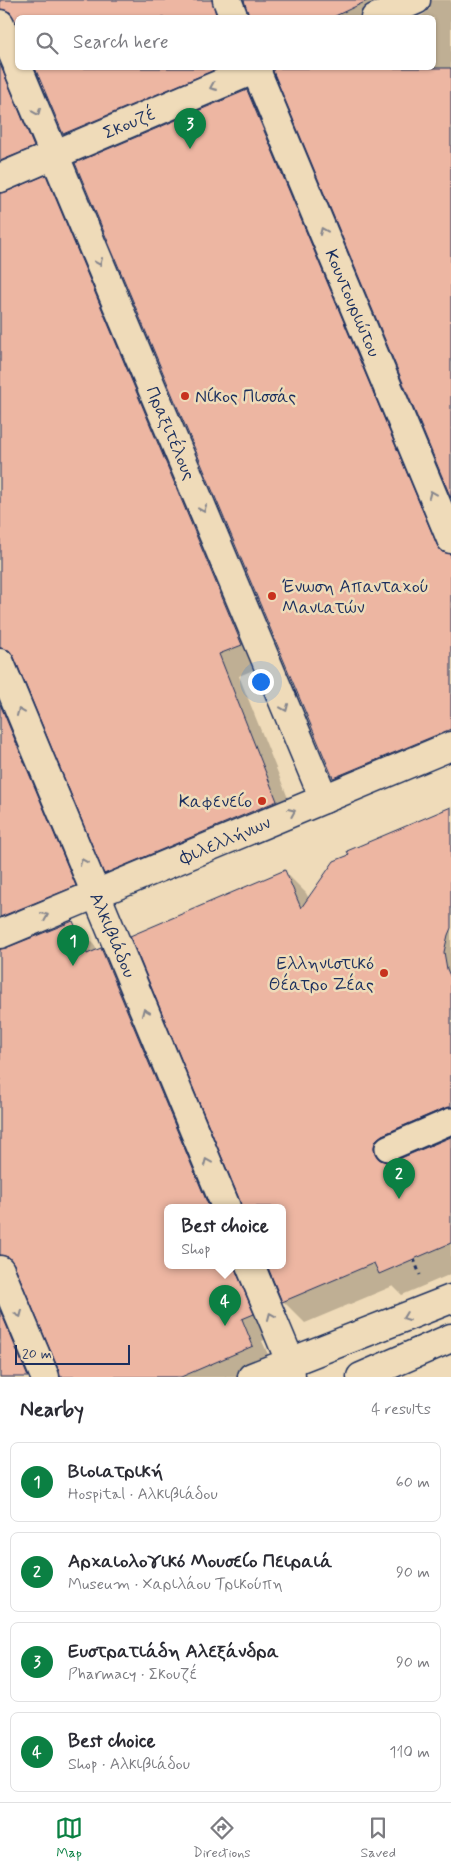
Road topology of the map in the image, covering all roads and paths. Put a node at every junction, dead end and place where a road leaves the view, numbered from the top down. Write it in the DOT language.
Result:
graph roads {
  1 [pos="227,0"];
  2 [pos="416,0"];
  3 [pos="233,15"];
  4 [pos="382,15"];
  5 [pos="0,24"];
  6 [pos="15,60"];
  7 [pos="19,70"];
  8 [pos="251,70"];
  9 [pos="257,70"];
  10 [pos="54,155"];
  11 [pos="0,178"];
  12 [pos="451,539"];
  13 [pos="0,663"];
  14 [pos="451,746"];
  15 [pos="324,799"];
  16 [pos="96,894"];
  17 [pos="0,934"];
  18 [pos="451,1120"];
  19 [pos="388,1148"];
  20 [pos="225,1204"];
  21 [pos="414,1259"];
  22 [pos="252,1269"];
  23 [pos="0,1270"];
  24 [pos="420,1273"];
  25 [pos="451,1298"];
  26 [pos="451,1338"];
  27 [pos="290,1369"];
  28 [pos="45,1377"];
  29 [pos="252,1377"];
  30 [pos="361,1377"];
  1 -- 3 [label="street"];
  2 -- 4 [label="street"];
  5 -- 6 [label="street, Πραξιτέλους"];
  7 -- 10 [label="street, Πραξιτέλους, one-way"];
  8 -- 10 [label="street, Σκουζέ, one-way"];
  12 -- 9 [label="street, Κουντουριώτου, one-way"];
  10 -- 11 [label="street, Σκουζέ"];
  10 -- 15 [label="street, Πραξιτέλους, one-way"];
  16 -- 13 [label="street, Αλκιβιάδου, one-way"];
  14 -- 15 [label="street, Φιλελλήνων"];
  16 -- 15 [label="street, Φιλελλήνων, one-way"];
  17 -- 16 [label="street, Φιλελλήνων, one-way"];
  20 -- 16 [label="street, Αλκιβιάδου, one-way"];
  18 -- 19 [label="street"];
  21 -- 24 [label="path"];
  27 -- 22 [label="street, one-way"];
  23 -- 28 [label="street, one-way"];
  25 -- 27 [label="street, one-way"];
  26 -- 30 [label="street"];
  27 -- 29 [label="street"];
}
